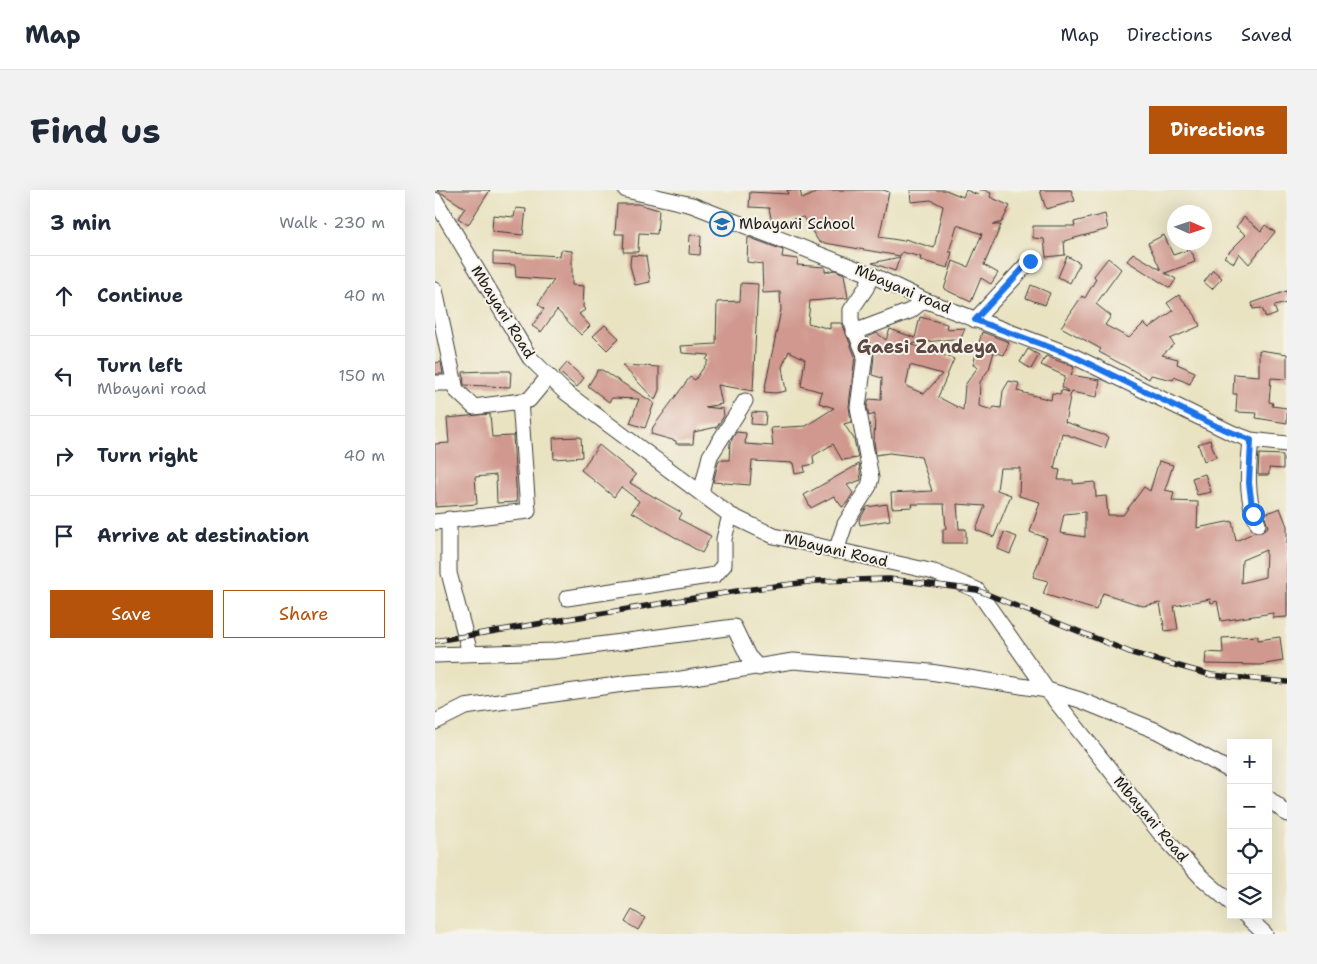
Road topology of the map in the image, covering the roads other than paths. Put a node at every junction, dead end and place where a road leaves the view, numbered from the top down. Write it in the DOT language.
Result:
graph roads {
  1 [pos="626,190"];
  2 [pos="435,200"];
  3 [pos="1030,261"];
  4 [pos="871,275"];
  5 [pos="436,298"];
  6 [pos="924,300"];
  7 [pos="975,320"];
  8 [pos="854,332"];
  9 [pos="440,336"];
  10 [pos="549,376"];
  11 [pos="435,383"];
  12 [pos="455,383"];
  13 [pos="745,401"];
  14 [pos="520,402"];
  15 [pos="1251,440"];
  16 [pos="1287,444"];
  17 [pos="701,493"];
  18 [pos="730,515"];
  19 [pos="442,520"];
  20 [pos="1258,524"];
  21 [pos="836,551"];
  22 [pos="567,598"];
  23 [pos="470,653"];
  24 [pos="435,655"];
  25 [pos="759,668"];
  26 [pos="1047,690"];
  27 [pos="435,722"];
  28 [pos="1227,770"];
  29 [pos="1272,801"];
  30 [pos="1287,814"];
  31 [pos="1227,900"];
  32 [pos="1249,919"];
  33 [pos="1265,934"];
  1 -- 4 [label="street, Mbayani road"];
  2 -- 10 [label="street, Mbayani Road"];
  3 -- 7 [label="street"];
  4 -- 6 [label="street, Mbayani road"];
  4 -- 8 [label="street"];
  5 -- 9 [label="street"];
  6 -- 7 [label="street, Mbayani road"];
  6 -- 8 [label="street"];
  7 -- 15 [label="street, Mbayani road"];
  8 -- 21 [label="street"];
  9 -- 12 [label="street"];
  10 -- 14 [label="street"];
  10 -- 17 [label="street, Mbayani Road"];
  11 -- 12 [label="street"];
  12 -- 14 [label="street"];
  13 -- 17 [label="street"];
  14 -- 19 [label="street"];
  15 -- 16 [label="street, Mbayani road"];
  15 -- 20 [label="street"];
  17 -- 18 [label="street, Mbayani Road"];
  18 -- 21 [label="street, Mbayani Road"];
  18 -- 22 [label="street"];
  19 -- 23 [label="street"];
  21 -- 26 [label="street, Mbayani Road"];
  23 -- 24 [label="street"];
  23 -- 25 [label="street"];
  25 -- 26 [label="street"];
  25 -- 27 [label="street"];
  26 -- 28 [label="street"];
  26 -- 31 [label="street, Mbayani Road"];
  29 -- 30 [label="street"];
  32 -- 33 [label="street"];
}
